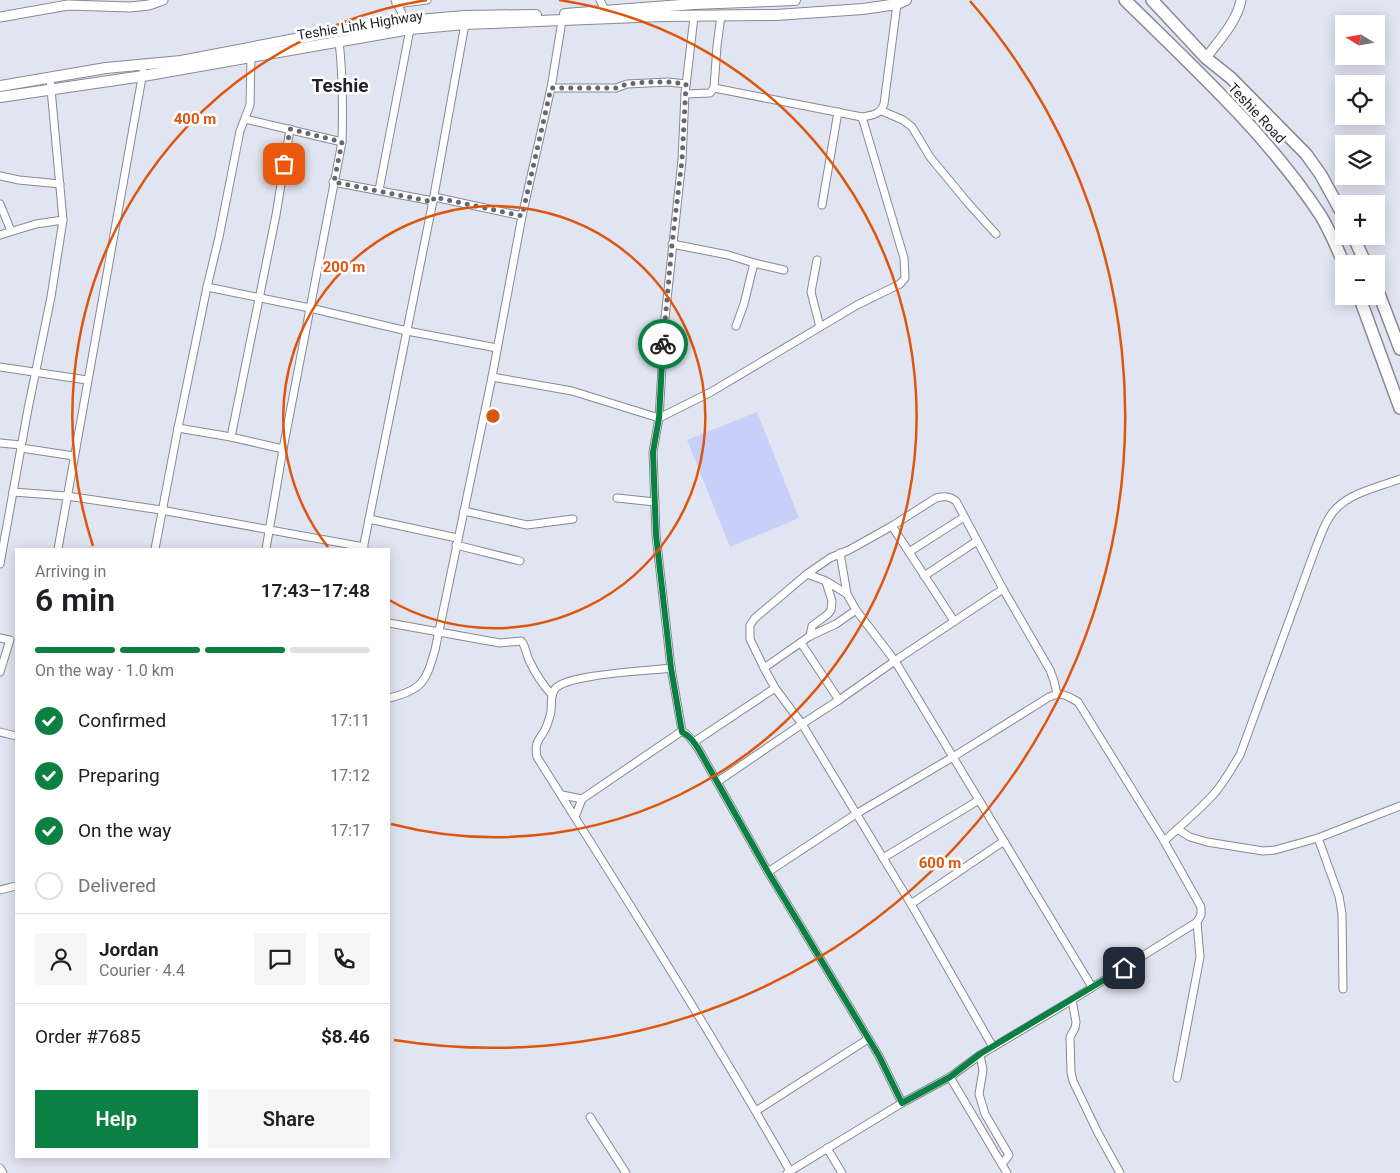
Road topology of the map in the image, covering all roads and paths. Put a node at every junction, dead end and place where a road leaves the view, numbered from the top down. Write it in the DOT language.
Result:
graph roads {
  1 [pos="163,0"];
  2 [pos="427,0"];
  3 [pos="600,0"];
  4 [pos="795,0"];
  5 [pos="1125,0"];
  6 [pos="1152,0"];
  7 [pos="1241,0"];
  8 [pos="395,2"];
  9 [pos="902,2"];
  10 [pos="67,3"];
  11 [pos="608,15"];
  12 [pos="721,16"];
  13 [pos="0,17"];
  14 [pos="694,17"];
  15 [pos="562,21"];
  16 [pos="465,24"];
  17 [pos="408,25"];
  18 [pos="338,41"];
  19 [pos="251,56"];
  20 [pos="1206,58"];
  21 [pos="143,64"];
  22 [pos="143,76"];
  23 [pos="50,78"];
  24 [pos="686,84"];
  25 [pos="0,86"];
  26 [pos="551,88"];
  27 [pos="714,88"];
  28 [pos="51,89"];
  29 [pos="685,94"];
  30 [pos="0,97"];
  31 [pos="882,110"];
  32 [pos="838,112"];
  33 [pos="862,117"];
  34 [pos="245,118"];
  35 [pos="290,129"];
  36 [pos="342,142"];
  37 [pos="0,176"];
  38 [pos="334,182"];
  39 [pos="60,184"];
  40 [pos="379,190"];
  41 [pos="433,199"];
  42 [pos="1335,200"];
  43 [pos="0,204"];
  44 [pos="822,205"];
  45 [pos="522,216"];
  46 [pos="63,220"];
  47 [pos="11,231"];
  48 [pos="996,234"];
  49 [pos="0,235"];
  50 [pos="672,244"];
  51 [pos="1340,255"];
  52 [pos="817,260"];
  53 [pos="754,263"];
  54 [pos="784,270"];
  55 [pos="207,287"];
  56 [pos="260,297"];
  57 [pos="1362,305"];
  58 [pos="1383,305"];
  59 [pos="310,308"];
  60 [pos="736,326"];
  61 [pos="820,327"];
  62 [pos="407,331"];
  63 [pos="497,348"];
  64 [pos="1400,348"];
  65 [pos="0,367"];
  66 [pos="36,373"];
  67 [pos="492,377"];
  68 [pos="87,380"];
  69 [pos="1400,408"];
  70 [pos="659,418"];
  71 [pos="178,428"];
  72 [pos="231,438"];
  73 [pos="0,443"];
  74 [pos="21,447"];
  75 [pos="283,448"];
  76 [pos="74,456"];
  77 [pos="1400,480"];
  78 [pos="14,492"];
  79 [pos="67,496"];
  80 [pos="617,498"];
  81 [pos="655,502"];
  82 [pos="162,510"];
  83 [pos="464,511"];
  84 [pos="964,517"];
  85 [pos="369,519"];
  86 [pos="573,519"];
  87 [pos="892,526"];
  88 [pos="270,531"];
  89 [pos="977,541"];
  90 [pos="457,542"];
  91 [pos="58,548"];
  92 [pos="155,548"];
  93 [pos="266,548"];
  94 [pos="364,548"];
  95 [pos="909,552"];
  96 [pos="840,553"];
  97 [pos="520,560"];
  98 [pos="0,564"];
  99 [pos="808,574"];
  100 [pos="924,576"];
  101 [pos="826,581"];
  102 [pos="1003,589"];
  103 [pos="847,594"];
  104 [pos="856,610"];
  105 [pos="954,621"];
  106 [pos="390,623"];
  107 [pos="439,631"];
  108 [pos="810,636"];
  109 [pos="0,638"];
  110 [pos="13,641"];
  111 [pos="802,643"];
  112 [pos="895,660"];
  113 [pos="671,668"];
  114 [pos="764,668"];
  115 [pos="0,672"];
  116 [pos="775,688"];
  117 [pos="1057,694"];
  118 [pos="552,695"];
  119 [pos="390,698"];
  120 [pos="839,700"];
  121 [pos="802,724"];
  122 [pos="0,732"];
  123 [pos="682,732"];
  124 [pos="15,736"];
  125 [pos="694,742"];
  126 [pos="953,757"];
  127 [pos="717,782"];
  128 [pos="562,796"];
  129 [pos="582,799"];
  130 [pos="979,800"];
  131 [pos="1400,806"];
  132 [pos="856,814"];
  133 [pos="575,816"];
  134 [pos="1177,829"];
  135 [pos="1318,838"];
  136 [pos="1004,841"];
  137 [pos="1164,841"];
  138 [pos="883,858"];
  139 [pos="768,872"];
  140 [pos="15,886"];
  141 [pos="0,890"];
  142 [pos="910,904"];
  143 [pos="1197,922"];
  144 [pos="1092,987"];
  145 [pos="1343,989"];
  146 [pos="1072,1000"];
  147 [pos="868,1039"];
  148 [pos="993,1047"];
  149 [pos="980,1054"];
  150 [pos="950,1077"];
  151 [pos="1177,1078"];
  152 [pos="902,1103"];
  153 [pos="756,1111"];
  154 [pos="590,1117"];
  155 [pos="827,1148"];
  156 [pos="1002,1164"];
  157 [pos="0,1168"];
  158 [pos="788,1172"];
  159 [pos="3,1173"];
  160 [pos="626,1173"];
  161 [pos="842,1173"];
  162 [pos="1007,1173"];
  163 [pos="1120,1173"];
  1 -- 10 [label="street"];
  2 -- 8 [label="street"];
  3 -- 11 [label="street"];
  4 -- 11 [label="main road, Teshie Link Highway"];
  5 -- 51 [label="main road, Teshie Road"];
  6 -- 20 [label="main road, Teshie Road"];
  7 -- 20 [label="street"];
  8 -- 17 [label="street"];
  9 -- 12 [label="main road, Teshie Link Highway"];
  9 -- 31 [label="street"];
  10 -- 13 [label="street"];
  11 -- 14 [label="main road, Teshie Link Highway"];
  11 -- 15 [label="main road, Teshie Link Highway"];
  11 -- 17 [label="main road, Teshie Link Highway"];
  12 -- 14 [label="main road, Teshie Link Highway"];
  12 -- 27 [label="street"];
  14 -- 24 [label="street"];
  15 -- 16 [label="main road, Teshie Link Highway"];
  15 -- 26 [label="street"];
  16 -- 17 [label="main road, Teshie Link Highway"];
  16 -- 41 [label="street"];
  17 -- 18 [label="main road, Teshie Link Highway"];
  17 -- 21 [label="main road, Teshie Link Highway"];
  17 -- 40 [label="street"];
  18 -- 19 [label="main road, Teshie Link Highway"];
  18 -- 36 [label="street"];
  19 -- 22 [label="main road, Teshie Link Highway"];
  19 -- 34 [label="street"];
  20 -- 42 [label="main road, Teshie Road"];
  21 -- 22 [label="street"];
  21 -- 23 [label="main road, Teshie Link Highway"];
  22 -- 28 [label="main road, Teshie Link Highway"];
  22 -- 68 [label="street"];
  23 -- 25 [label="main road, Teshie Link Highway"];
  23 -- 28 [label="street"];
  24 -- 26 [label="street"];
  24 -- 29 [label="street"];
  26 -- 45 [label="street"];
  27 -- 29 [label="street"];
  27 -- 32 [label="street"];
  28 -- 30 [label="main road, Teshie Link Highway"];
  28 -- 39 [label="street"];
  29 -- 50 [label="street"];
  31 -- 33 [label="street"];
  31 -- 48 [label="street"];
  32 -- 33 [label="street"];
  32 -- 44 [label="street"];
  33 -- 61 [label="street"];
  34 -- 35 [label="street"];
  34 -- 55 [label="street"];
  35 -- 36 [label="street"];
  35 -- 56 [label="street"];
  36 -- 38 [label="street"];
  37 -- 39 [label="street"];
  38 -- 40 [label="street"];
  38 -- 59 [label="street"];
  39 -- 46 [label="street"];
  40 -- 41 [label="street"];
  41 -- 45 [label="street"];
  41 -- 62 [label="street"];
  43 -- 47 [label="street"];
  45 -- 63 [label="street"];
  46 -- 47 [label="street"];
  46 -- 66 [label="street"];
  47 -- 49 [label="street"];
  50 -- 53 [label="street"];
  50 -- 70 [label="street"];
  52 -- 61 [label="street"];
  53 -- 54 [label="street"];
  53 -- 60 [label="street"];
  55 -- 56 [label="street"];
  55 -- 71 [label="street"];
  56 -- 59 [label="street"];
  56 -- 72 [label="street"];
  57 -- 69 [label="main road"];
  58 -- 64 [label="main road"];
  59 -- 62 [label="street"];
  59 -- 75 [label="street"];
  61 -- 70 [label="street"];
  62 -- 63 [label="street"];
  62 -- 85 [label="street"];
  63 -- 67 [label="street"];
  65 -- 66 [label="street"];
  66 -- 68 [label="street"];
  66 -- 74 [label="street"];
  67 -- 70 [label="street"];
  67 -- 83 [label="street"];
  68 -- 76 [label="street"];
  70 -- 81 [label="street"];
  71 -- 72 [label="street"];
  71 -- 82 [label="street"];
  72 -- 75 [label="street"];
  73 -- 74 [label="street"];
  74 -- 76 [label="street"];
  74 -- 78 [label="street"];
  75 -- 88 [label="street"];
  76 -- 79 [label="street"];
  77 -- 134 [label="street"];
  78 -- 79 [label="street"];
  78 -- 98 [label="street"];
  79 -- 82 [label="street"];
  79 -- 91 [label="street"];
  80 -- 81 [label="street"];
  81 -- 113 [label="street"];
  82 -- 88 [label="street"];
  82 -- 92 [label="street"];
  83 -- 86 [label="street"];
  83 -- 90 [label="street"];
  84 -- 87 [label="street"];
  84 -- 89 [label="street"];
  84 -- 95 [label="street"];
  85 -- 90 [label="street"];
  85 -- 94 [label="street"];
  87 -- 95 [label="street"];
  87 -- 96 [label="street"];
  88 -- 93 [label="street"];
  88 -- 94 [label="street"];
  89 -- 100 [label="street"];
  89 -- 102 [label="street"];
  90 -- 97 [label="street"];
  90 -- 107 [label="street"];
  95 -- 100 [label="street"];
  96 -- 99 [label="street"];
  96 -- 103 [label="street"];
  99 -- 101 [label="street"];
  99 -- 114 [label="street"];
  100 -- 105 [label="street"];
  101 -- 103 [label="street"];
  101 -- 108 [label="street"];
  102 -- 105 [label="street"];
  102 -- 117 [label="street"];
  103 -- 104 [label="street"];
  104 -- 108 [label="street"];
  104 -- 112 [label="street"];
  105 -- 112 [label="street"];
  106 -- 107 [label="street"];
  107 -- 118 [label="street"];
  107 -- 119 [label="street"];
  108 -- 111 [label="street"];
  109 -- 110 [label="street"];
  110 -- 115 [label="street"];
  111 -- 114 [label="street"];
  111 -- 120 [label="street"];
  112 -- 120 [label="street"];
  112 -- 126 [label="street"];
  113 -- 118 [label="street"];
  113 -- 123 [label="street"];
  114 -- 116 [label="street"];
  116 -- 121 [label="street"];
  116 -- 125 [label="street"];
  117 -- 126 [label="street"];
  117 -- 137 [label="street"];
  118 -- 128 [label="street"];
  120 -- 121 [label="street"];
  121 -- 127 [label="street"];
  121 -- 132 [label="street"];
  122 -- 124 [label="street"];
  123 -- 125 [label="street"];
  123 -- 129 [label="street"];
  125 -- 127 [label="street"];
  126 -- 130 [label="street"];
  126 -- 132 [label="street"];
  127 -- 139 [label="street"];
  128 -- 129 [label="street"];
  128 -- 133 [label="street"];
  129 -- 133 [label="street"];
  130 -- 136 [label="street"];
  130 -- 138 [label="street"];
  131 -- 135 [label="street"];
  132 -- 138 [label="street"];
  132 -- 139 [label="street"];
  133 -- 153 [label="street"];
  134 -- 135 [label="street"];
  134 -- 137 [label="street"];
  135 -- 145 [label="street"];
  136 -- 142 [label="street"];
  136 -- 144 [label="street"];
  137 -- 143 [label="street"];
  138 -- 142 [label="street"];
  139 -- 147 [label="street"];
  140 -- 141 [label="street"];
  142 -- 148 [label="street"];
  143 -- 144 [label="street"];
  143 -- 151 [label="street"];
  144 -- 146 [label="street"];
  146 -- 148 [label="street"];
  146 -- 163 [label="street"];
  147 -- 152 [label="street"];
  147 -- 153 [label="street"];
  148 -- 149 [label="street"];
  149 -- 150 [label="street"];
  149 -- 156 [label="street"];
  150 -- 152 [label="street"];
  150 -- 156 [label="street"];
  152 -- 155 [label="street"];
  153 -- 158 [label="street"];
  154 -- 160 [label="street"];
  155 -- 158 [label="street"];
  155 -- 161 [label="street"];
  156 -- 162 [label="street"];
  157 -- 159 [label="street"];
}
